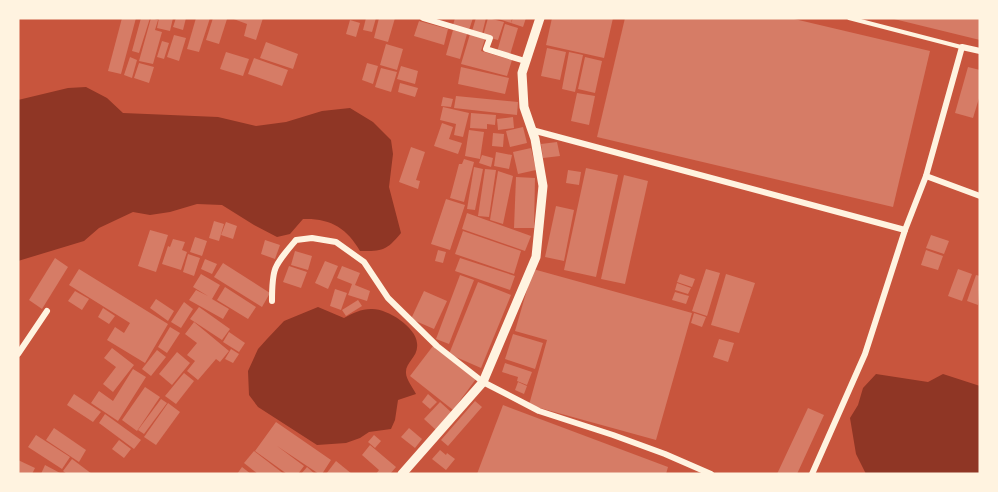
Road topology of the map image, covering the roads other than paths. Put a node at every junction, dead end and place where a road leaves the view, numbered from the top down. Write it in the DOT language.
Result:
graph roads {
  1 [pos="423,18"];
  2 [pos="540,18"];
  3 [pos="849,18"];
  4 [pos="962,47"];
  5 [pos="980,51"];
  6 [pos="525,61"];
  7 [pos="532,130"];
  8 [pos="926,176"];
  9 [pos="980,196"];
  10 [pos="905,230"];
  11 [pos="272,301"];
  12 [pos="47,311"];
  13 [pos="18,354"];
  14 [pos="483,382"];
  15 [pos="402,474"];
  16 [pos="711,474"];
  17 [pos="812,474"];
  1 -- 6 [label="street"];
  2 -- 6 [label="street"];
  3 -- 4 [label="lane"];
  4 -- 5 [label="street"];
  4 -- 8 [label="street"];
  6 -- 7 [label="street"];
  7 -- 10 [label="street"];
  7 -- 14 [label="street"];
  8 -- 9 [label="street"];
  8 -- 10 [label="street"];
  10 -- 17 [label="street"];
  11 -- 14 [label="street"];
  12 -- 13 [label="street"];
  14 -- 15 [label="street"];
  14 -- 16 [label="street"];
}
